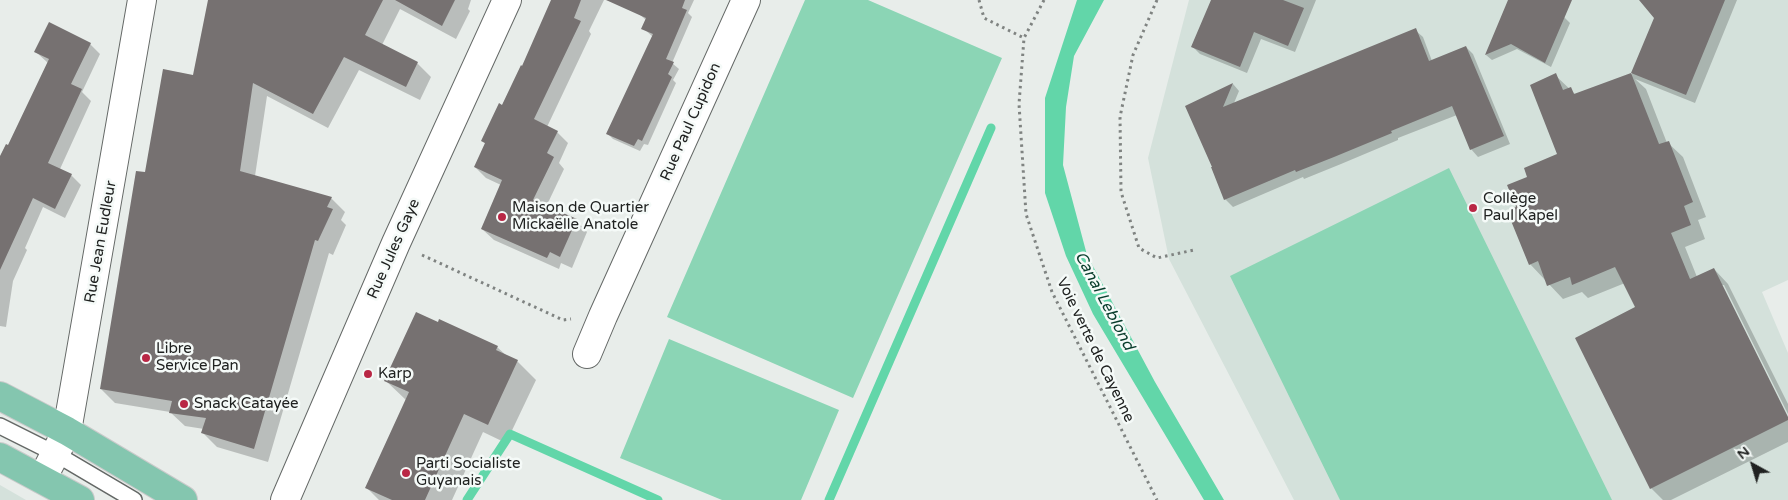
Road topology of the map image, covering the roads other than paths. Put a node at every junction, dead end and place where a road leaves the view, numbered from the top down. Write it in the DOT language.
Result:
graph roads {
  1 [pos="142,0"];
  2 [pos="507,0"];
  3 [pos="746,0"];
  4 [pos="587,354"];
  5 [pos="0,396"];
  6 [pos="0,426"];
  7 [pos="62,443"];
  8 [pos="0,457"];
  9 [pos="42,479"];
  10 [pos="80,500"];
  11 [pos="134,500"];
  12 [pos="182,500"];
  13 [pos="284,500"];
  1 -- 7 [label="street, Rue Jean Eudleur"];
  2 -- 13 [label="street, Rue Jules Gaye"];
  3 -- 4 [label="street, Rue Paul Cupidon"];
  5 -- 7 [label="main road"];
  6 -- 7 [label="lane"];
  7 -- 9 [label="street, Rue Jean Eudleur"];
  7 -- 11 [label="lane"];
  7 -- 12 [label="main road"];
  8 -- 9 [label="main road"];
  9 -- 10 [label="main road"];
}
